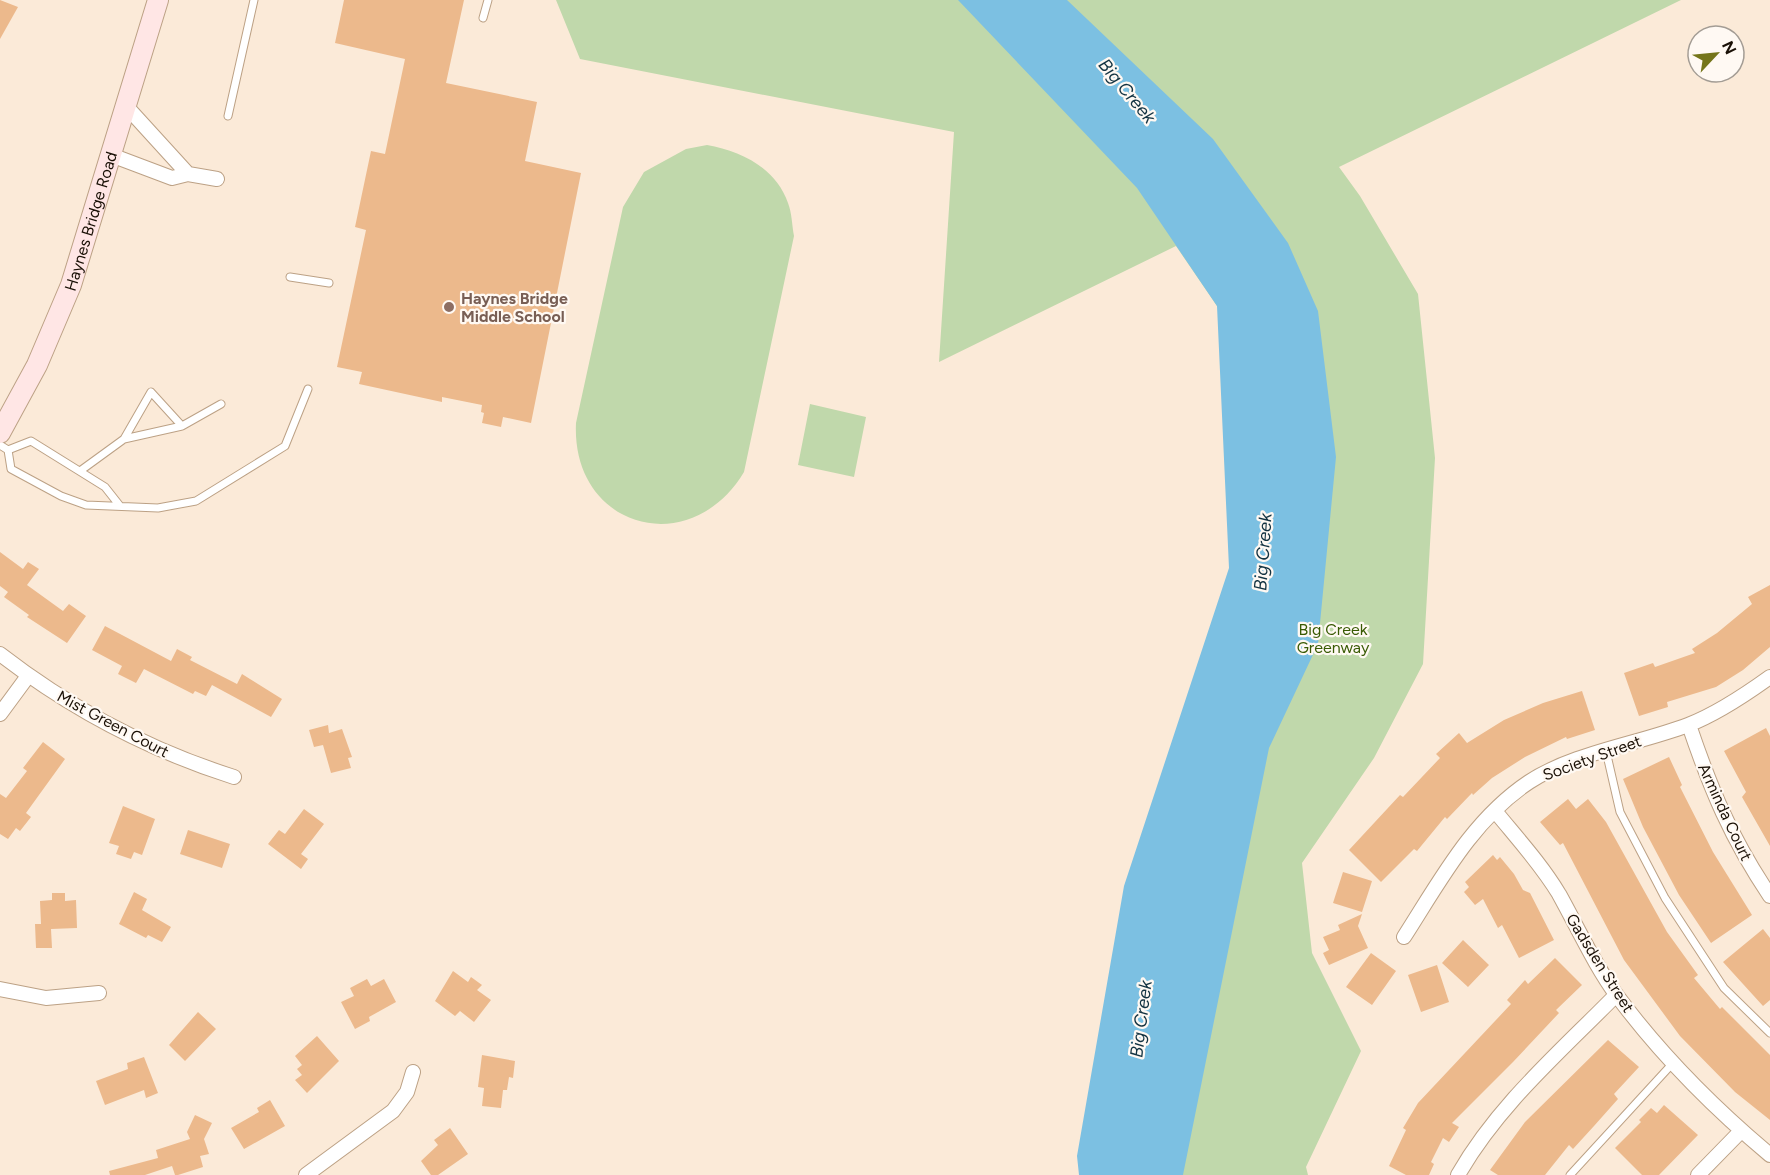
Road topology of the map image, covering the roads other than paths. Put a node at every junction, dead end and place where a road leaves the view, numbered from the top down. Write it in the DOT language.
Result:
graph roads {
  1 [pos="158,0"];
  2 [pos="254,0"];
  3 [pos="488,0"];
  4 [pos="483,18"];
  5 [pos="126,106"];
  6 [pos="228,116"];
  7 [pos="111,155"];
  8 [pos="188,174"];
  9 [pos="217,179"];
  10 [pos="290,277"];
  11 [pos="329,283"];
  12 [pos="308,389"];
  13 [pos="221,404"];
  14 [pos="182,426"];
  15 [pos="124,439"];
  16 [pos="4,442"];
  17 [pos="0,446"];
  18 [pos="80,471"];
  19 [pos="120,506"];
  20 [pos="0,654"];
  21 [pos="28,676"];
  22 [pos="1770,678"];
  23 [pos="0,714"];
  24 [pos="1689,725"];
  25 [pos="1606,751"];
  26 [pos="234,777"];
  27 [pos="1495,811"];
  28 [pos="1770,896"];
  29 [pos="1404,937"];
  30 [pos="0,989"];
  31 [pos="99,993"];
  32 [pos="1616,995"];
  33 [pos="1770,1033"];
  34 [pos="1673,1063"];
  35 [pos="413,1071"];
  36 [pos="1741,1131"];
  37 [pos="1770,1155"];
  38 [pos="306,1175"];
  39 [pos="1458,1175"];
  40 [pos="1569,1175"];
  41 [pos="1698,1175"];
  1 -- 5 [label="main road, Haynes Bridge Road"];
  2 -- 6 [label="lane"];
  3 -- 4 [label="lane"];
  5 -- 7 [label="main road, Haynes Bridge Road"];
  5 -- 8 [label="street"];
  7 -- 8 [label="street"];
  7 -- 16 [label="main road, Haynes Bridge Road"];
  8 -- 9 [label="street"];
  10 -- 11 [label="lane"];
  12 -- 19 [label="lane"];
  13 -- 14 [label="lane"];
  14 -- 15 [label="lane"];
  14 -- 15 [label="lane"];
  15 -- 18 [label="lane"];
  16 -- 17 [label="lane"];
  16 -- 18 [label="lane"];
  16 -- 19 [label="lane"];
  18 -- 19 [label="lane"];
  20 -- 21 [label="street, Mist Green Court"];
  21 -- 23 [label="street"];
  21 -- 26 [label="street, Mist Green Court"];
  22 -- 24 [label="street, Society Street"];
  24 -- 25 [label="street, Society Street"];
  24 -- 28 [label="street, Arminda Court"];
  25 -- 27 [label="street, Society Street"];
  25 -- 33 [label="lane"];
  27 -- 29 [label="street, Society Street"];
  27 -- 32 [label="street, Gadsden Street"];
  30 -- 31 [label="street"];
  32 -- 34 [label="street, Gadsden Street"];
  32 -- 39 [label="street"];
  34 -- 36 [label="street, Gadsden Street"];
  34 -- 40 [label="lane"];
  35 -- 38 [label="street"];
  36 -- 37 [label="street, Gadsden Street"];
  36 -- 41 [label="street"];
}
